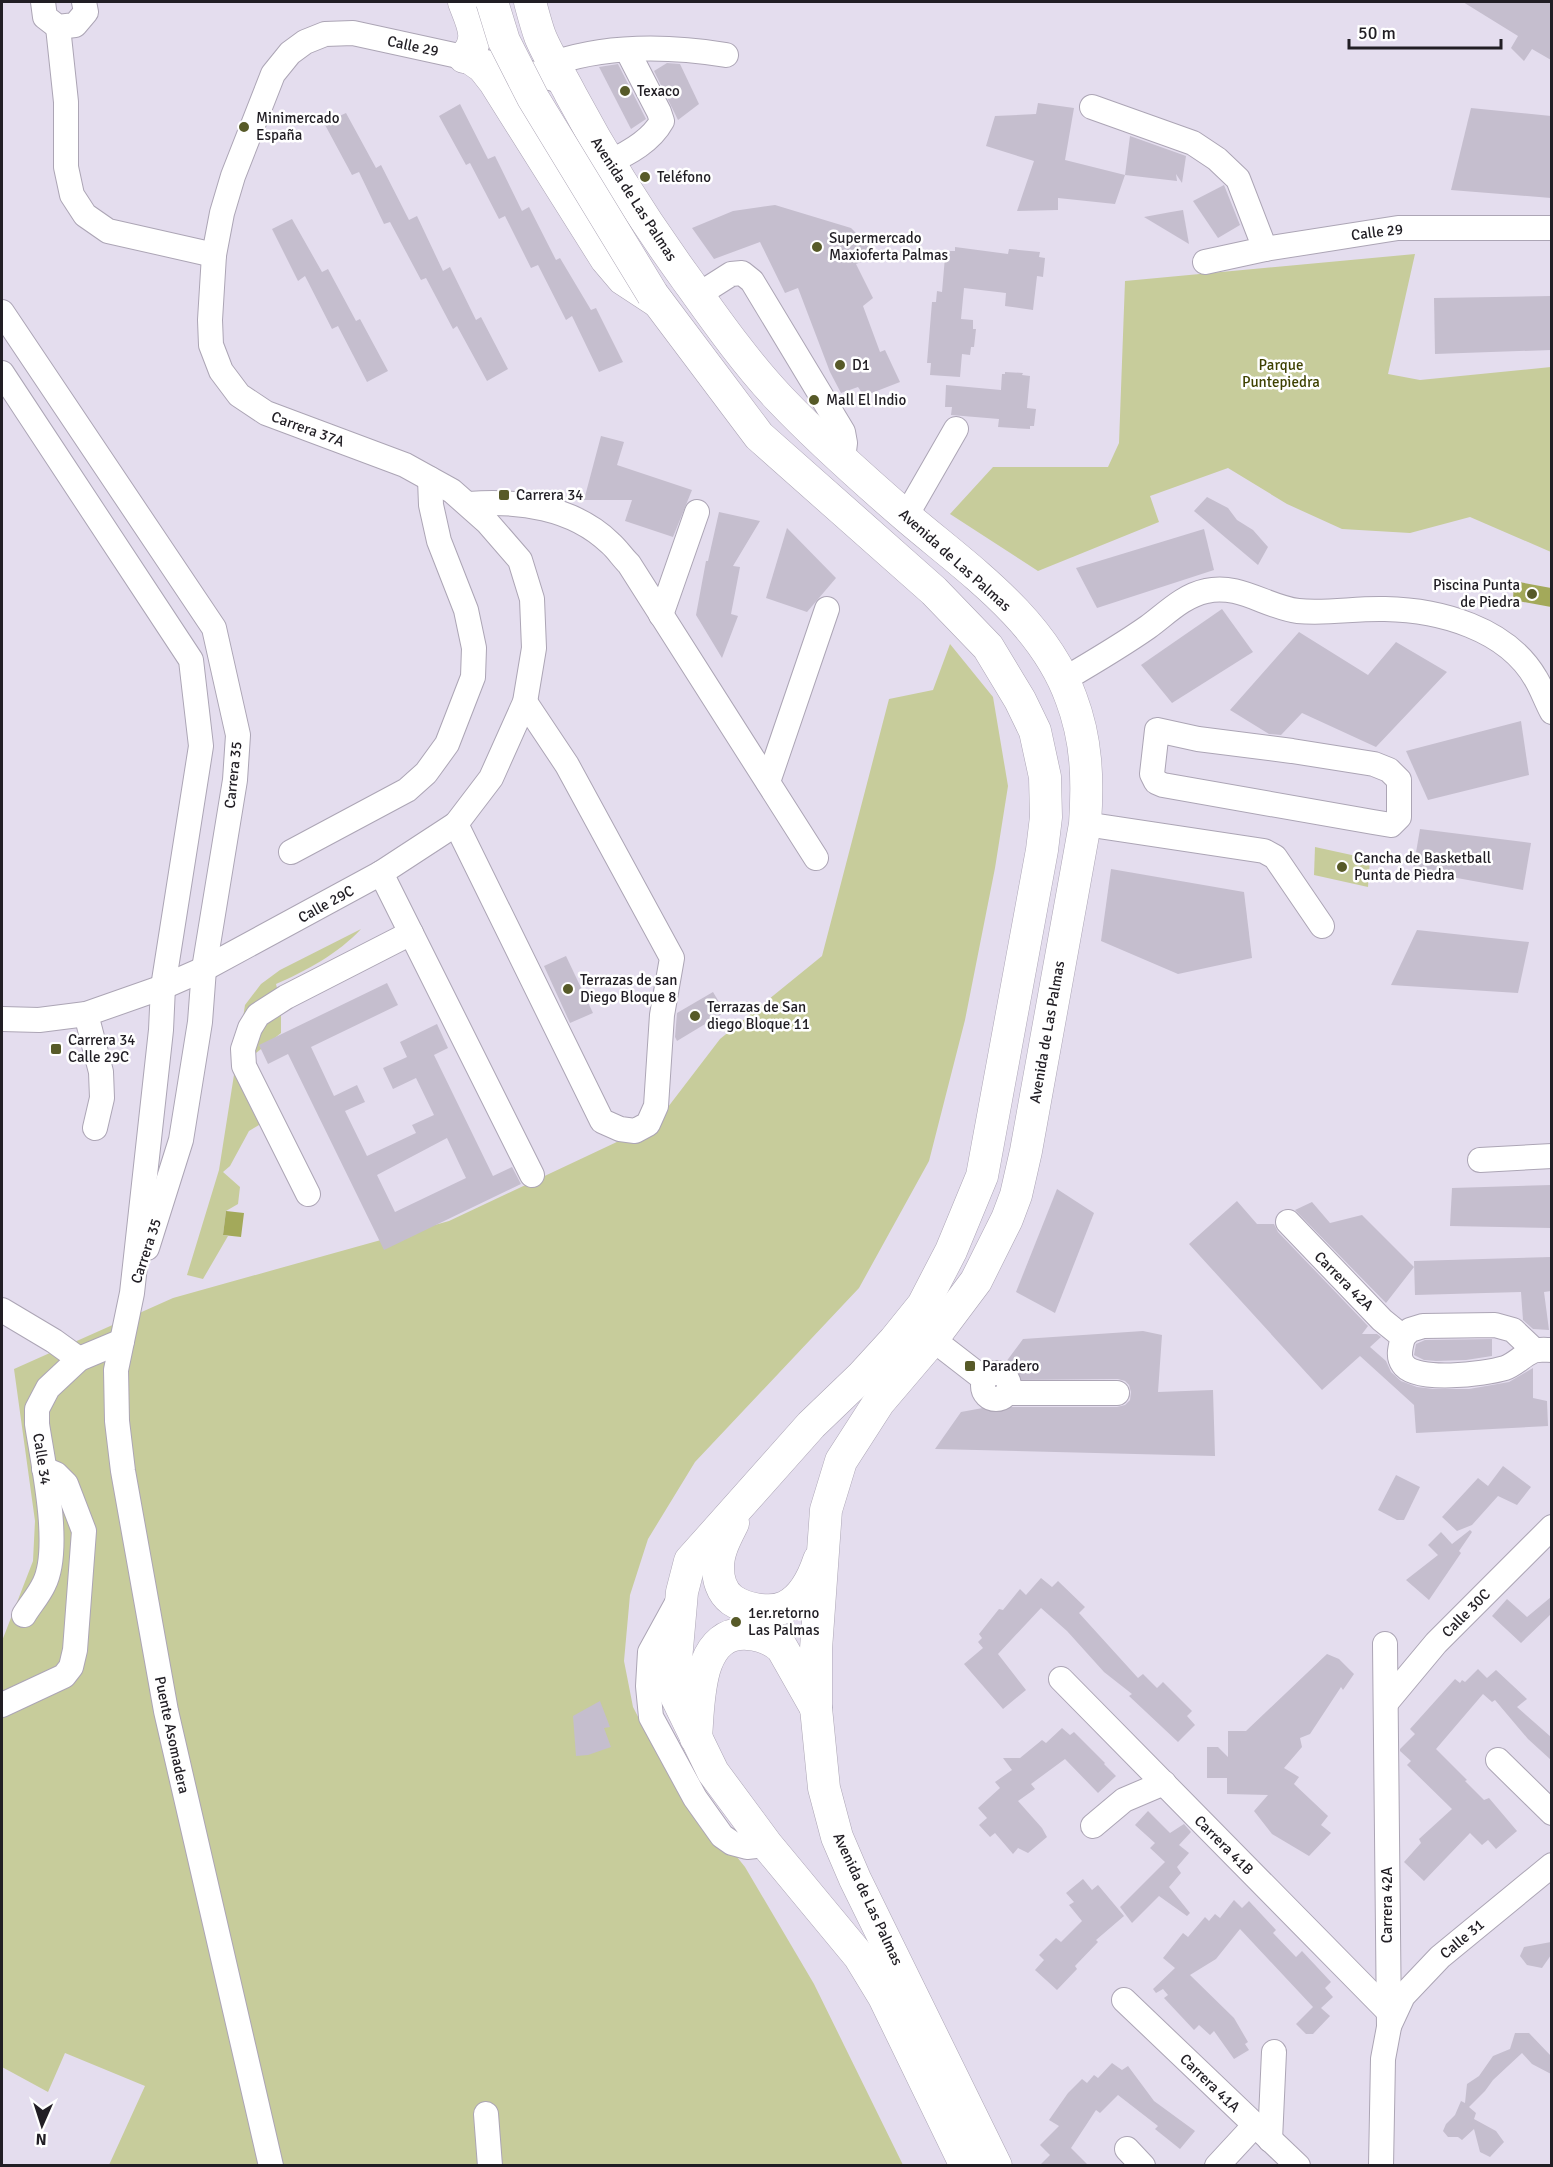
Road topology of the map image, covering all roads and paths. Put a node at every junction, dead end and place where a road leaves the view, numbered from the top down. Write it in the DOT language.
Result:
graph roads {
  1 [pos="43,2"];
  2 [pos="84,2"];
  3 [pos="464,2"];
  4 [pos="492,2"];
  5 [pos="530,2"];
  6 [pos="58,27"];
  7 [pos="627,50"];
  8 [pos="726,55"];
  9 [pos="467,58"];
  10 [pos="559,72"];
  11 [pos="273,74"];
  12 [pos="1092,107"];
  13 [pos="609,162"];
  14 [pos="1551,228"];
  15 [pos="1265,249"];
  16 [pos="214,255"];
  17 [pos="1205,262"];
  18 [pos="698,295"];
  19 [pos="656,298"];
  20 [pos="2,312"];
  21 [pos="2,373"];
  22 [pos="956,429"];
  23 [pos="843,459"];
  24 [pos="430,479"];
  25 [pos="469,504"];
  26 [pos="697,512"];
  27 [pos="906,516"];
  28 [pos="827,609"];
  29 [pos="661,615"];
  30 [pos="534,648"];
  31 [pos="1063,680"];
  32 [pos="525,702"];
  33 [pos="1551,712"];
  34 [pos="768,782"];
  35 [pos="1399,817"];
  36 [pos="456,824"];
  37 [pos="1085,824"];
  38 [pos="291,852"];
  39 [pos="816,858"];
  40 [pos="221,864"];
  41 [pos="181,866"];
  42 [pos="381,873"];
  43 [pos="1322,926"];
  44 [pos="411,933"];
  45 [pos="204,969"];
  46 [pos="163,987"];
  47 [pos="86,1014"];
  48 [pos="2,1019"];
  49 [pos="95,1128"];
  50 [pos="1551,1156"];
  51 [pos="1480,1160"];
  52 [pos="532,1175"];
  53 [pos="308,1194"];
  54 [pos="1288,1222"];
  55 [pos="132,1293"];
  56 [pos="2,1310"];
  57 [pos="1403,1337"];
  58 [pos="122,1341"];
  59 [pos="931,1341"];
  60 [pos="1543,1350"];
  61 [pos="79,1359"];
  62 [pos="116,1370"];
  63 [pos="1117,1393"];
  64 [pos="44,1469"];
  65 [pos="741,1506"];
  66 [pos="1551,1527"];
  67 [pos="823,1550"];
  68 [pos="682,1592"];
  69 [pos="24,1615"];
  70 [pos="1385,1644"];
  71 [pos="1061,1679"];
  72 [pos="1386,1703"];
  73 [pos="2,1705"];
  74 [pos="816,1708"];
  75 [pos="696,1738"];
  76 [pos="1498,1760"];
  77 [pos="1164,1783"];
  78 [pos="1551,1813"];
  79 [pos="1093,1826"];
  80 [pos="767,1845"];
  81 [pos="1551,1866"];
  82 [pos="1124,2000"];
  83 [pos="1388,2019"];
  84 [pos="1274,2052"];
  85 [pos="486,2114"];
  86 [pos="1262,2133"];
  87 [pos="271,2166"];
  88 [pos="490,2166"];
  89 [pos="966,2166"];
  90 [pos="996,2166"];
  91 [pos="1217,2166"];
  92 [pos="1298,2166"];
  93 [pos="1381,2166"];
  1 -- 6 [label="street"];
  2 -- 6 [label="street"];
  3 -- 9 [label="main road"];
  4 -- 19 [label="main road, Avenida de Las Palmas, bridge"];
  5 -- 10 [label="main road, Avenida de Las Palmas"];
  6 -- 16 [label="street"];
  7 -- 8 [label="street"];
  7 -- 10 [label="street"];
  7 -- 13 [label="street"];
  9 -- 10 [label="street, Calle 29"];
  9 -- 11 [label="street, Calle 29"];
  9 -- 19 [label="main road"];
  10 -- 13 [label="main road, Avenida de Las Palmas"];
  11 -- 16 [label="street, Carrera 37A"];
  12 -- 15 [label="street"];
  13 -- 18 [label="main road, Avenida de Las Palmas"];
  14 -- 15 [label="street, Calle 29"];
  15 -- 17 [label="street, Calle 29"];
  16 -- 24 [label="street, Carrera 37A"];
  18 -- 23 [label="main road, Avenida de Las Palmas"];
  18 -- 23 [label="street"];
  19 -- 65 [label="main road, Avenida de Las Palmas"];
  20 -- 40 [label="street, Carrera 35"];
  21 -- 41 [label="street, Carrera 35"];
  22 -- 27 [label="street"];
  23 -- 27 [label="main road, Avenida de Las Palmas"];
  24 -- 25 [label="street, Carrera 37A"];
  24 -- 38 [label="street"];
  25 -- 29 [label="street"];
  25 -- 30 [label="street, Carrera 37A"];
  26 -- 29 [label="street"];
  27 -- 31 [label="main road, Avenida de Las Palmas"];
  28 -- 34 [label="street"];
  29 -- 34 [label="street"];
  30 -- 32 [label="street, Calle 29C"];
  31 -- 33 [label="street"];
  31 -- 37 [label="main road, Avenida de Las Palmas"];
  32 -- 36 [label="street, Calle 29C"];
  32 -- 36 [label="street"];
  34 -- 39 [label="street"];
  35 -- 35 [label="street"];
  36 -- 42 [label="street, Calle 29C"];
  37 -- 43 [label="street"];
  37 -- 59 [label="main road, Avenida de Las Palmas"];
  40 -- 41 [label="street"];
  40 -- 45 [label="street, Carrera 35"];
  41 -- 46 [label="street, Carrera 35"];
  42 -- 44 [label="street"];
  42 -- 45 [label="street, Calle 29C"];
  44 -- 52 [label="street"];
  44 -- 53 [label="street"];
  45 -- 46 [label="street, Calle 29C"];
  45 -- 55 [label="street, Carrera 35"];
  46 -- 47 [label="street, Calle 29C"];
  46 -- 55 [label="street, Carrera 35"];
  47 -- 48 [label="street, Calle 29C"];
  47 -- 49 [label="street"];
  50 -- 51 [label="street"];
  54 -- 57 [label="street, Carrera 42A"];
  55 -- 58 [label="street, Carrera 35"];
  56 -- 61 [label="street"];
  57 -- 60 [label="street"];
  57 -- 60 [label="street"];
  58 -- 61 [label="street, Calle 34"];
  58 -- 62 [label="street, Carrera 35"];
  59 -- 63 [label="street"];
  59 -- 67 [label="main road, Avenida de Las Palmas"];
  61 -- 64 [label="street, Calle 34"];
  62 -- 87 [label="street, Puente Asomadera"];
  64 -- 69 [label="street, Calle 34"];
  64 -- 73 [label="street"];
  65 -- 67 [label="main road"];
  65 -- 68 [label="main road, Avenida de Las Palmas"];
  66 -- 72 [label="street, Calle 30C"];
  67 -- 74 [label="main road, Avenida de Las Palmas"];
  68 -- 75 [label="main road, Avenida de Las Palmas"];
  68 -- 80 [label="street"];
  70 -- 72 [label="street, Carrera 42A"];
  71 -- 77 [label="street, Carrera 41B"];
  72 -- 83 [label="street, Carrera 42A"];
  74 -- 75 [label="main road"];
  74 -- 90 [label="main road, Avenida de Las Palmas"];
  75 -- 80 [label="main road, Avenida de Las Palmas"];
  76 -- 78 [label="street"];
  77 -- 79 [label="street"];
  77 -- 83 [label="street, Carrera 41B"];
  80 -- 89 [label="main road, Avenida de Las Palmas"];
  81 -- 83 [label="street, Calle 31"];
  82 -- 86 [label="street, Carrera 41A"];
  83 -- 93 [label="street, Carrera 42A"];
  84 -- 86 [label="street"];
  85 -- 88 [label="street"];
  86 -- 91 [label="street"];
  86 -- 92 [label="street, Carrera 41A"];
}
